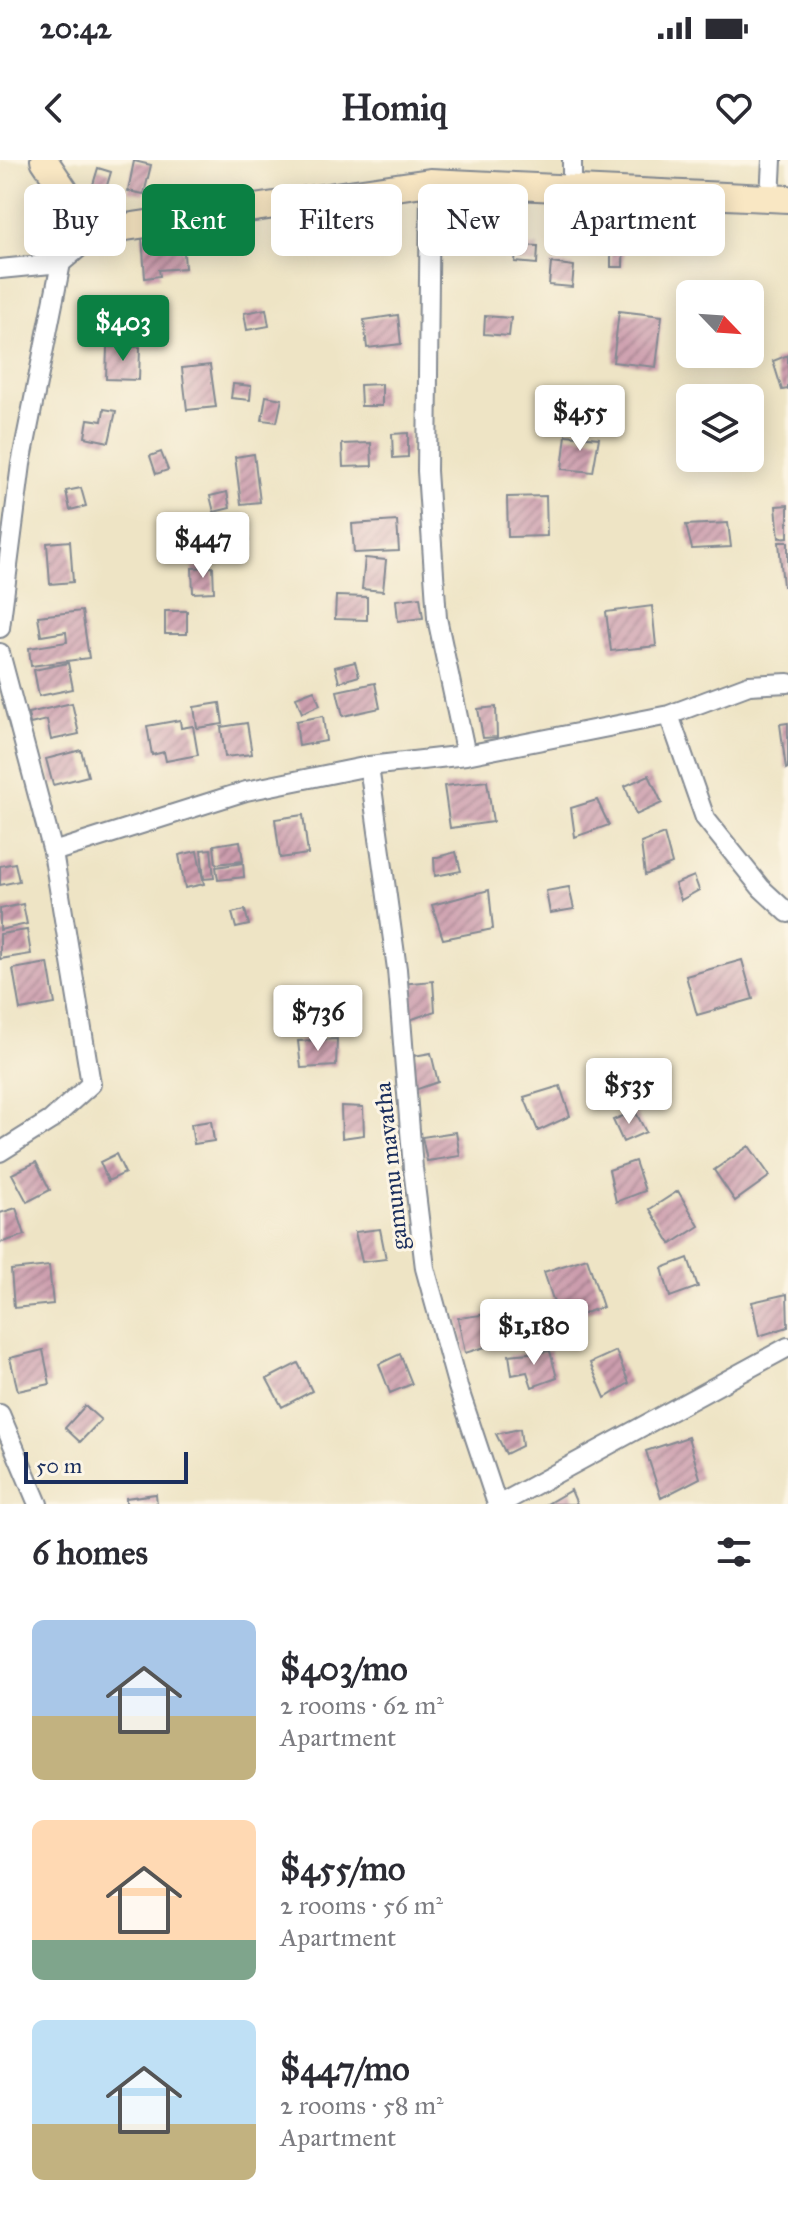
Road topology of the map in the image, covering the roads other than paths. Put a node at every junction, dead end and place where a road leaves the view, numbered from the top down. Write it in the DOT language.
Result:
graph roads {
  1 [pos="44,160"];
  2 [pos="572,160"];
  3 [pos="772,160"];
  4 [pos="430,182"];
  5 [pos="60,184"];
  6 [pos="572,184"];
  7 [pos="544,188"];
  8 [pos="725,196"];
  9 [pos="779,198"];
  10 [pos="126,227"];
  11 [pos="69,256"];
  12 [pos="61,263"];
  13 [pos="0,269"];
  14 [pos="0,628"];
  15 [pos="0,653"];
  16 [pos="788,683"];
  17 [pos="669,715"];
  18 [pos="466,755"];
  19 [pos="369,766"];
  20 [pos="53,852"];
  21 [pos="788,913"];
  22 [pos="0,1152"];
  23 [pos="788,1347"];
  24 [pos="0,1414"];
  25 [pos="38,1504"];
  26 [pos="499,1504"];
  1 -- 5 [label="street"];
  2 -- 6 [label="street"];
  3 -- 9 [label="street"];
  4 -- 7 [label="street"];
  4 -- 10 [label="street"];
  4 -- 18 [label="street"];
  8 -- 9 [label="street"];
  11 -- 12 [label="street"];
  12 -- 13 [label="street"];
  12 -- 14 [label="street"];
  15 -- 20 [label="street"];
  16 -- 17 [label="street"];
  17 -- 18 [label="street"];
  17 -- 21 [label="street"];
  18 -- 19 [label="street"];
  19 -- 20 [label="street"];
  19 -- 26 [label="street, gamunu mavatha"];
  20 -- 22 [label="street"];
  23 -- 26 [label="street"];
  24 -- 25 [label="street"];
}
